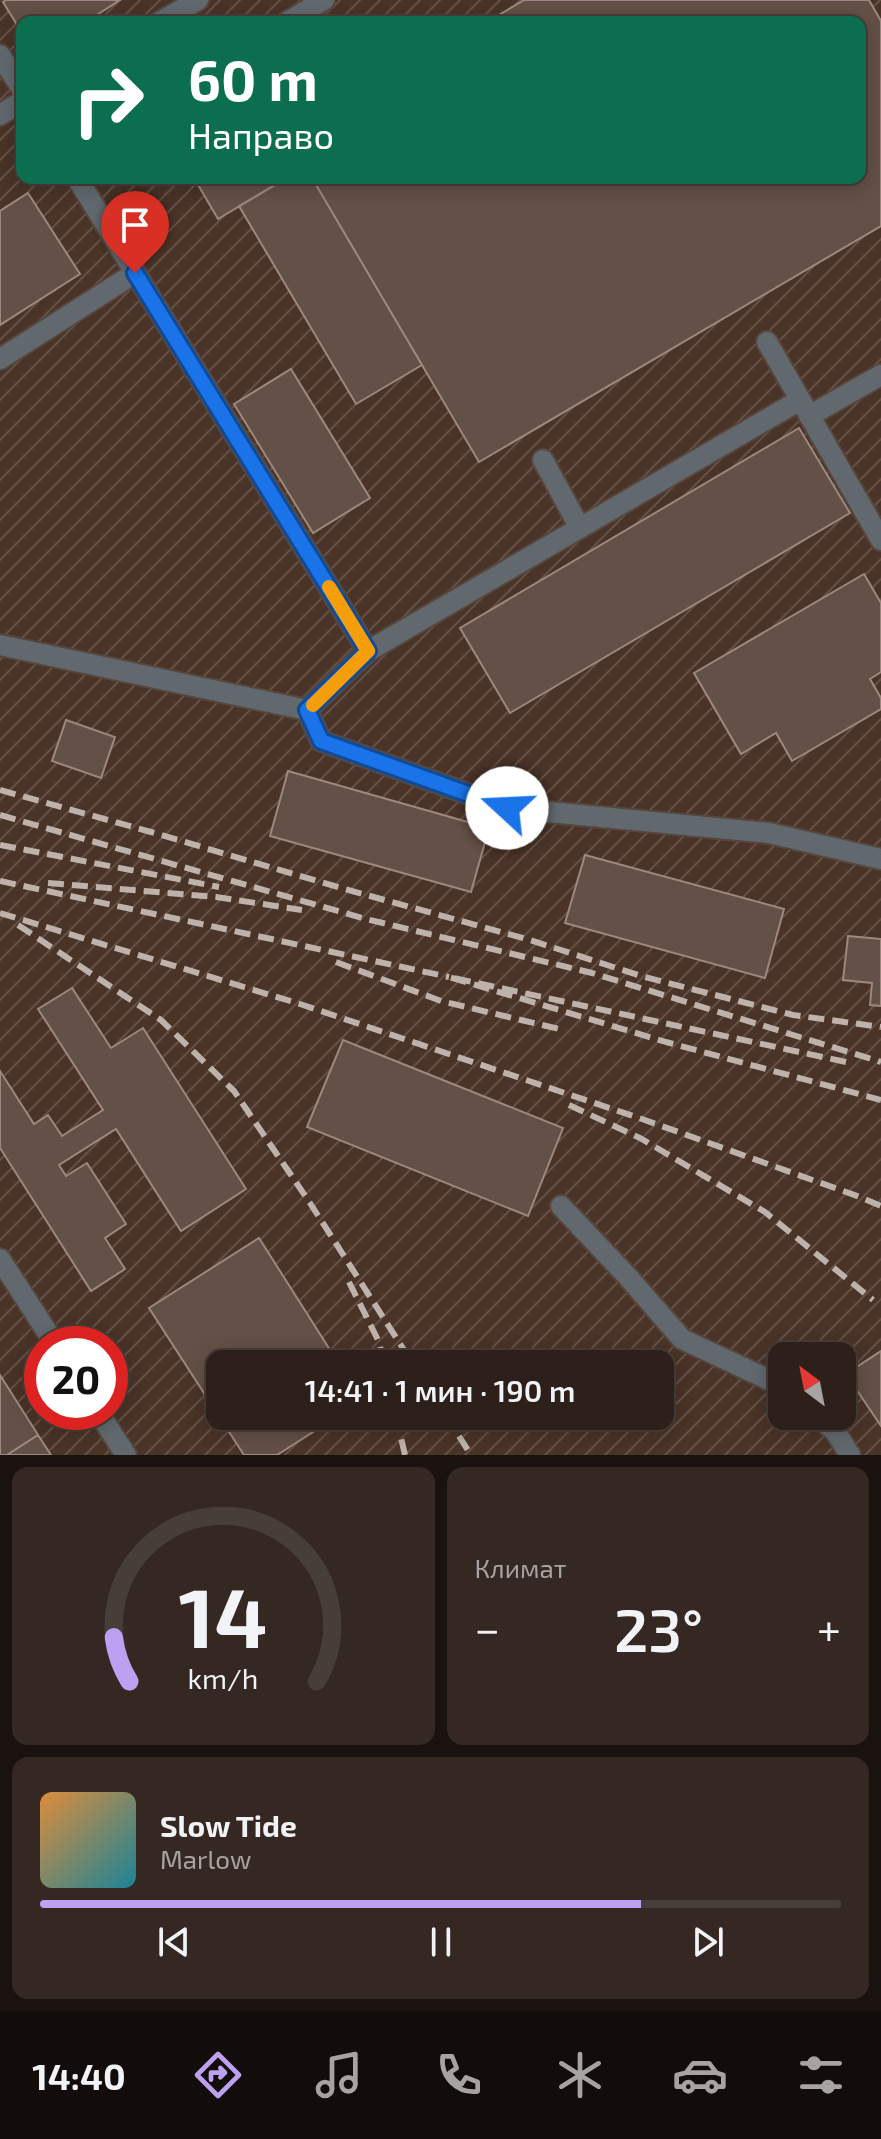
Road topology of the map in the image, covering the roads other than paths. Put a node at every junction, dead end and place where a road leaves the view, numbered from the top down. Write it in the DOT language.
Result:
graph roads {
  1 [pos="198,0"];
  2 [pos="324,0"];
  3 [pos="170,16"];
  4 [pos="297,16"];
  5 [pos="0,55"];
  6 [pos="16,80"];
  7 [pos="81,184"];
  8 [pos="135,273"];
  9 [pos="767,342"];
  10 [pos="0,359"];
  11 [pos="881,375"];
  12 [pos="805,408"];
  13 [pos="543,460"];
  14 [pos="580,528"];
  15 [pos="881,540"];
  16 [pos="0,645"];
  17 [pos="368,651"];
  18 [pos="307,710"];
  19 [pos="881,859"];
  20 [pos="561,1206"];
  21 [pos="0,1259"];
  22 [pos="43,1326"];
  23 [pos="768,1379"];
  24 [pos="110,1430"];
  25 [pos="834,1430"];
  26 [pos="126,1455"];
  27 [pos="850,1455"];
  1 -- 3 [label="lane"];
  2 -- 4 [label="lane"];
  5 -- 6 [label="lane"];
  7 -- 8 [label="lane"];
  8 -- 10 [label="lane"];
  8 -- 17 [label="lane"];
  9 -- 12 [label="lane"];
  11 -- 12 [label="lane"];
  12 -- 14 [label="lane"];
  12 -- 15 [label="lane"];
  13 -- 14 [label="lane"];
  14 -- 17 [label="lane"];
  16 -- 18 [label="lane"];
  17 -- 18 [label="lane"];
  18 -- 19 [label="lane"];
  20 -- 23 [label="lane"];
  21 -- 22 [label="lane"];
  24 -- 26 [label="lane"];
  25 -- 27 [label="lane"];
}
